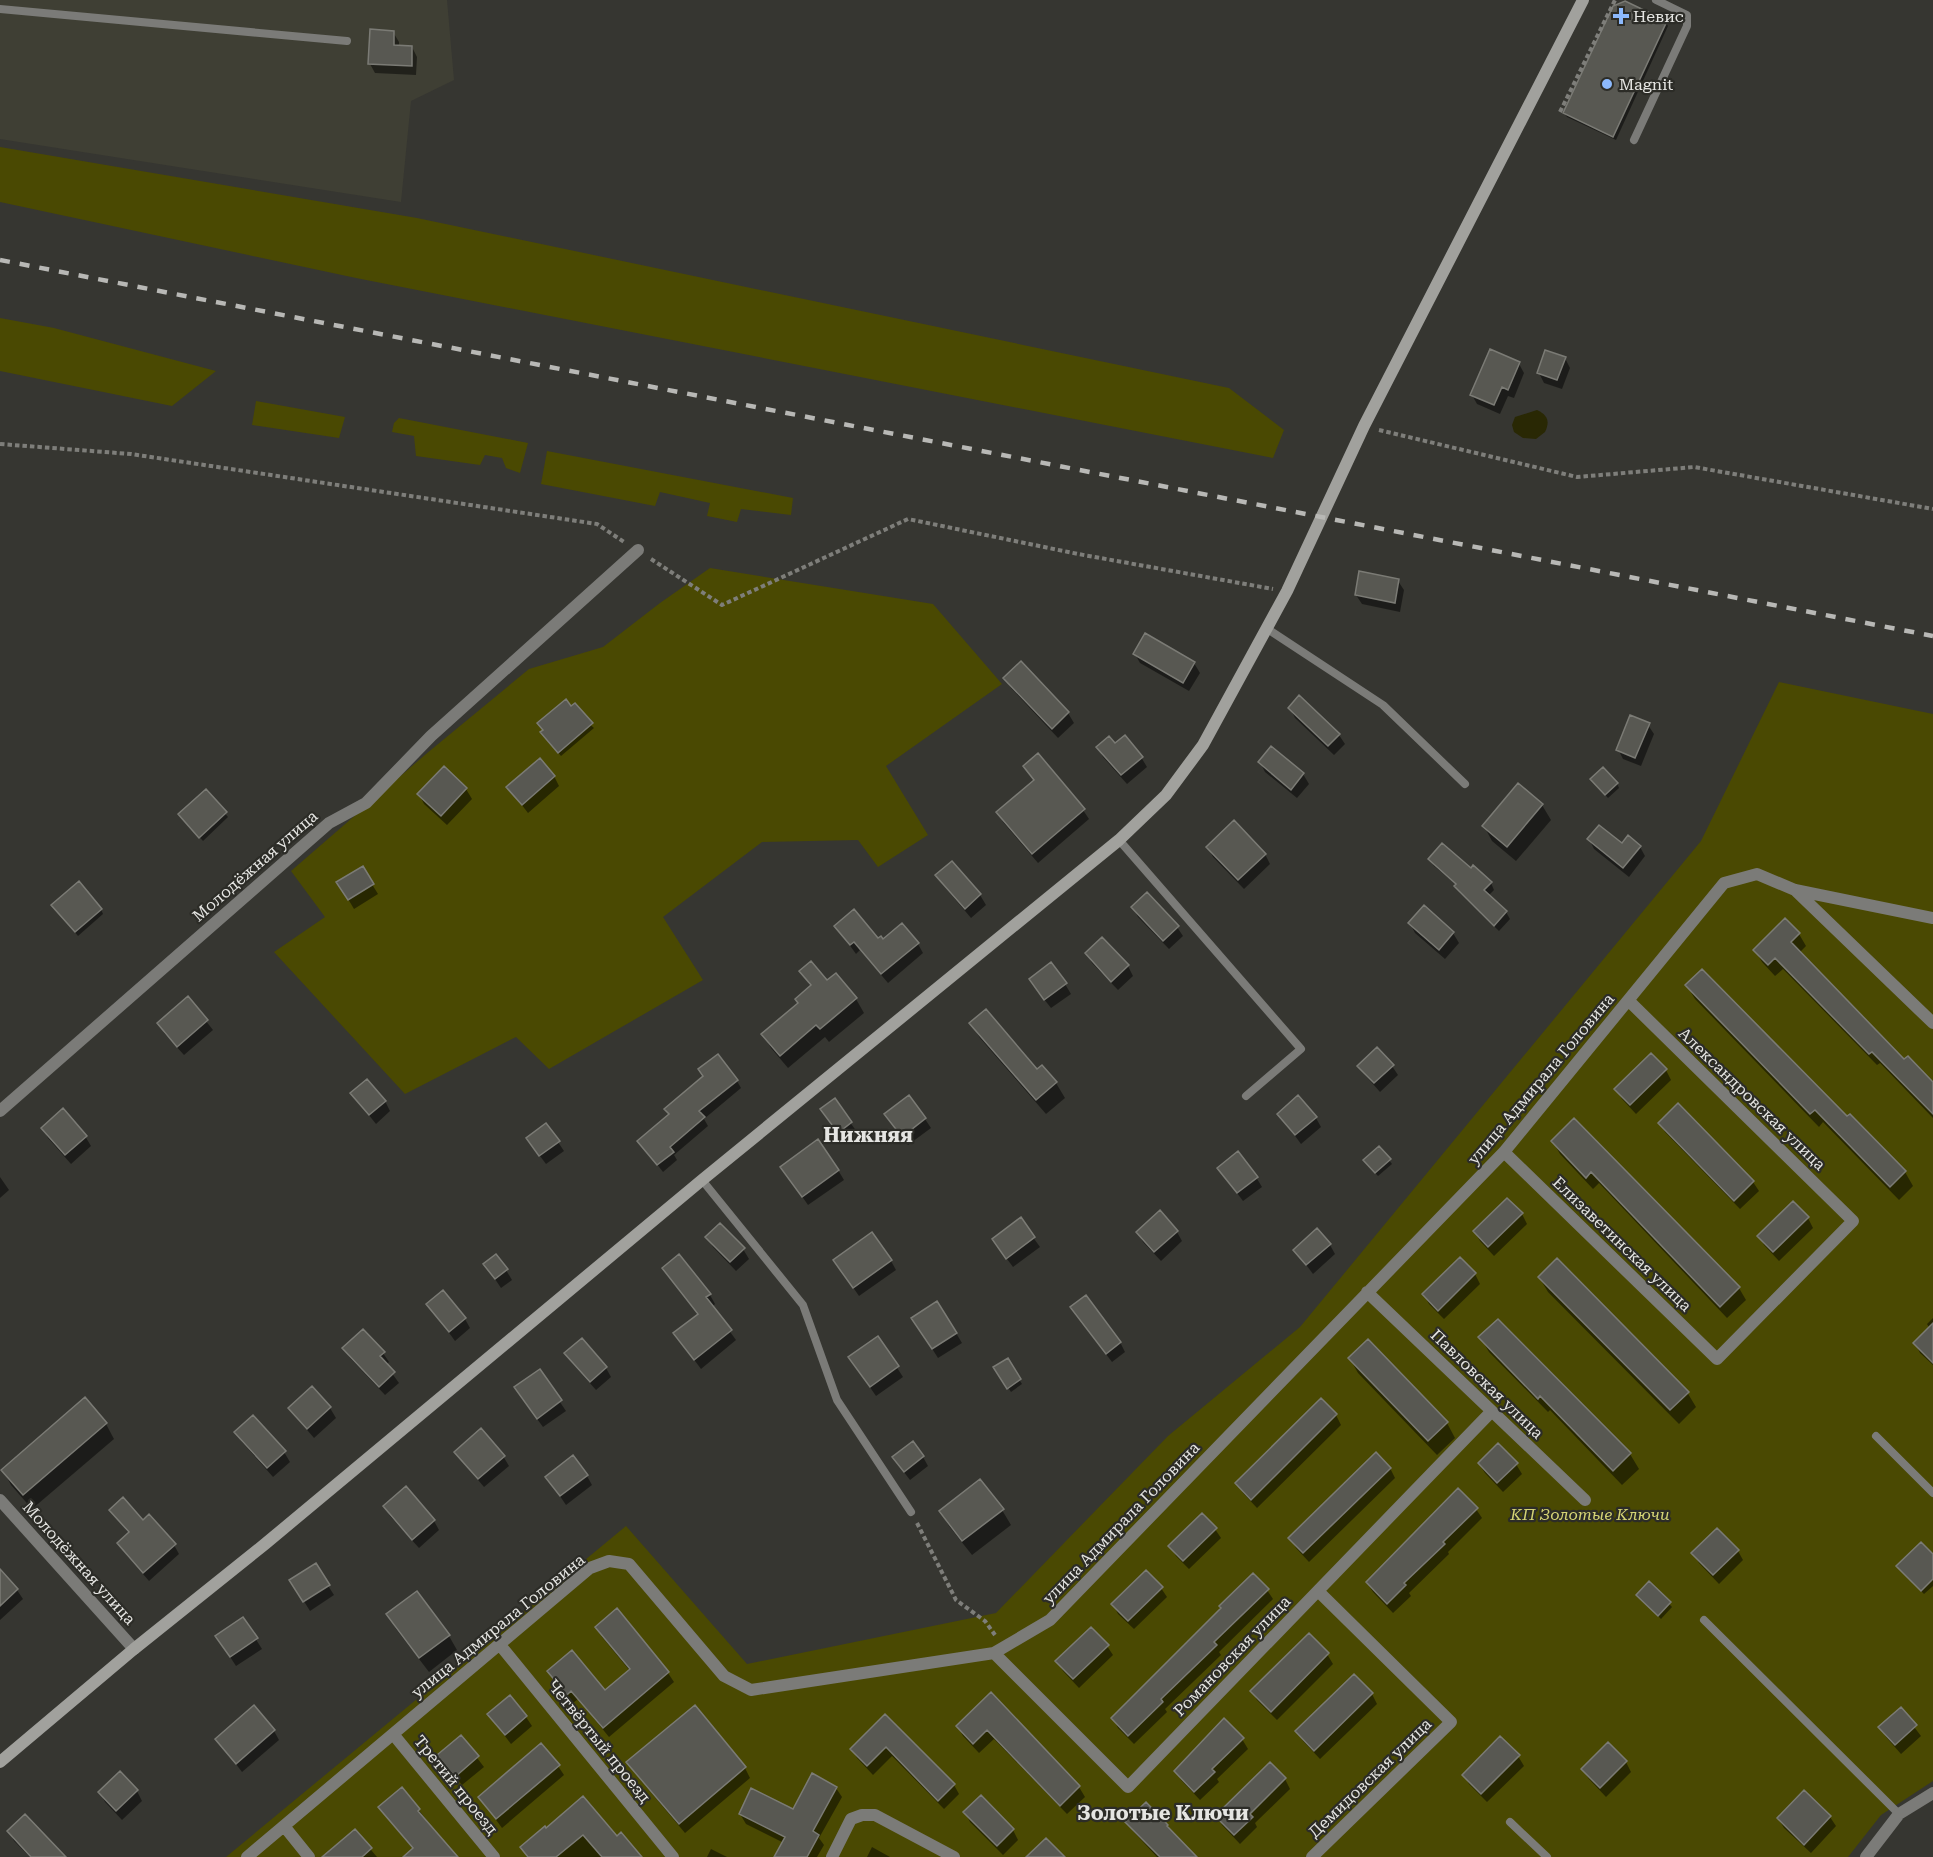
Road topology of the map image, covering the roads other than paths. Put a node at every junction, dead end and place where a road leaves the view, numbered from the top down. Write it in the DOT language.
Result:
graph roads {
  1 [pos="1583,0"];
  2 [pos="1656,0"];
  3 [pos="0,9"];
  4 [pos="347,41"];
  5 [pos="1634,140"];
  6 [pos="638,550"];
  7 [pos="1266,628"];
  8 [pos="1465,783"];
  9 [pos="1119,840"];
  10 [pos="1795,890"];
  11 [pos="1933,918"];
  12 [pos="1629,1001"];
  13 [pos="1933,1023"];
  14 [pos="1246,1096"];
  15 [pos="0,1111"];
  16 [pos="1504,1152"];
  17 [pos="702,1180"];
  18 [pos="1367,1292"];
  19 [pos="1717,1359"];
  20 [pos="1491,1412"];
  21 [pos="1876,1436"];
  22 [pos="1933,1493"];
  23 [pos="0,1500"];
  24 [pos="1585,1500"];
  25 [pos="911,1512"];
  26 [pos="1318,1590"];
  27 [pos="1704,1620"];
  28 [pos="500,1645"];
  29 [pos="134,1648"];
  30 [pos="999,1650"];
  31 [pos="393,1734"];
  32 [pos="0,1762"];
  33 [pos="1933,1793"];
  34 [pos="1899,1814"];
  35 [pos="1510,1822"];
  36 [pos="284,1826"];
  37 [pos="247,1857"];
  38 [pos="309,1857"];
  39 [pos="494,1857"];
  40 [pos="673,1857"];
  41 [pos="832,1857"];
  42 [pos="954,1857"];
  43 [pos="1312,1857"];
  44 [pos="1547,1857"];
  45 [pos="1866,1857"];
  1 -- 7 [label="street"];
  2 -- 5 [label="lane"];
  3 -- 4 [label="lane"];
  6 -- 15 [label="street, Молодёжная улица"];
  7 -- 8 [label="lane"];
  7 -- 9 [label="street"];
  9 -- 14 [label="lane"];
  9 -- 17 [label="street"];
  10 -- 11 [label="street, улица Адмирала Головина"];
  10 -- 12 [label="street, улица Адмирала Головина"];
  10 -- 13 [label="street"];
  12 -- 16 [label="street, улица Адмирала Головина"];
  12 -- 19 [label="street, Александровская улица"];
  16 -- 18 [label="street, улица Адмирала Головина"];
  16 -- 19 [label="street, Елизаветинская улица"];
  17 -- 25 [label="lane"];
  17 -- 29 [label="street"];
  18 -- 20 [label="street, Павловская улица"];
  18 -- 30 [label="street, улица Адмирала Головина"];
  20 -- 24 [label="street, Павловская улица"];
  20 -- 26 [label="street, Романовская улица"];
  21 -- 22 [label="lane"];
  23 -- 29 [label="street, Молодёжная улица"];
  26 -- 30 [label="street, Романовская улица"];
  26 -- 43 [label="street, Демидовская улица"];
  27 -- 34 [label="lane"];
  28 -- 30 [label="street, улица Адмирала Головина"];
  28 -- 31 [label="street, улица Адмирала Головина"];
  28 -- 40 [label="street, Четвёртый проезд"];
  29 -- 32 [label="street"];
  31 -- 36 [label="street, улица Адмирала Головина"];
  31 -- 39 [label="street, Третий проезд"];
  33 -- 34 [label="street"];
  34 -- 45 [label="street"];
  35 -- 44 [label="lane"];
  36 -- 37 [label="street, улица Адмирала Головина"];
  36 -- 38 [label="street"];
  41 -- 42 [label="street"];
}
